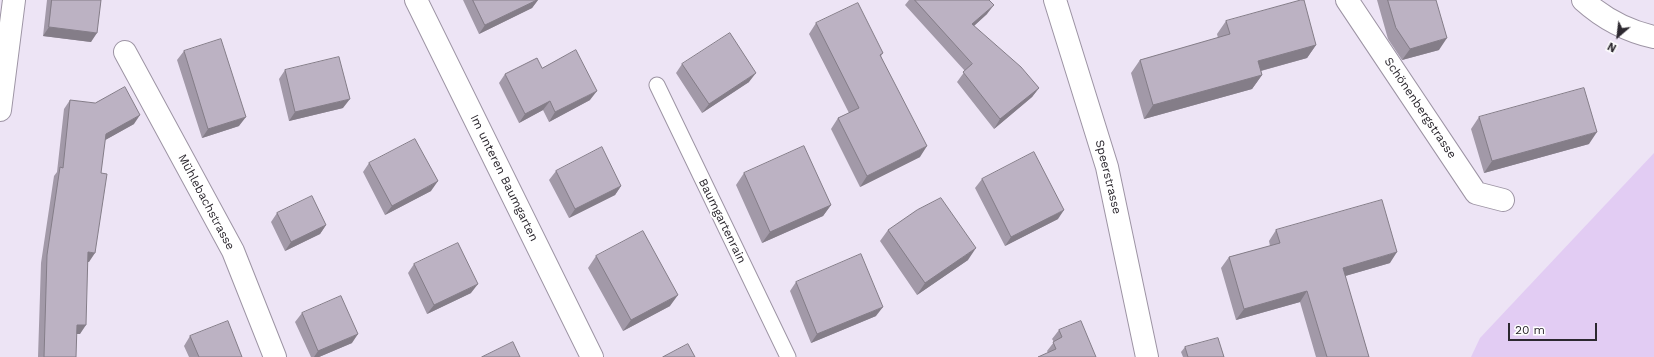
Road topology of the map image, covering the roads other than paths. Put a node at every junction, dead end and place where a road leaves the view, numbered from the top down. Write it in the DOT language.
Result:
graph roads {
  1 [pos="14,0"];
  2 [pos="416,0"];
  3 [pos="1055,0"];
  4 [pos="1347,0"];
  5 [pos="1583,0"];
  6 [pos="1654,37"];
  7 [pos="125,52"];
  8 [pos="657,85"];
  9 [pos="0,110"];
  10 [pos="1504,200"];
  11 [pos="275,357"];
  12 [pos="592,357"];
  13 [pos="788,357"];
  14 [pos="1147,357"];
  1 -- 9 [label="street"];
  2 -- 12 [label="street, Im unteren Baumgarten"];
  3 -- 14 [label="street, Speerstrasse"];
  4 -- 10 [label="street, Schönenbergstrasse"];
  5 -- 6 [label="street"];
  7 -- 11 [label="street, Mühlebachstrasse"];
  8 -- 13 [label="lane, Baumgartenrain"];
}
